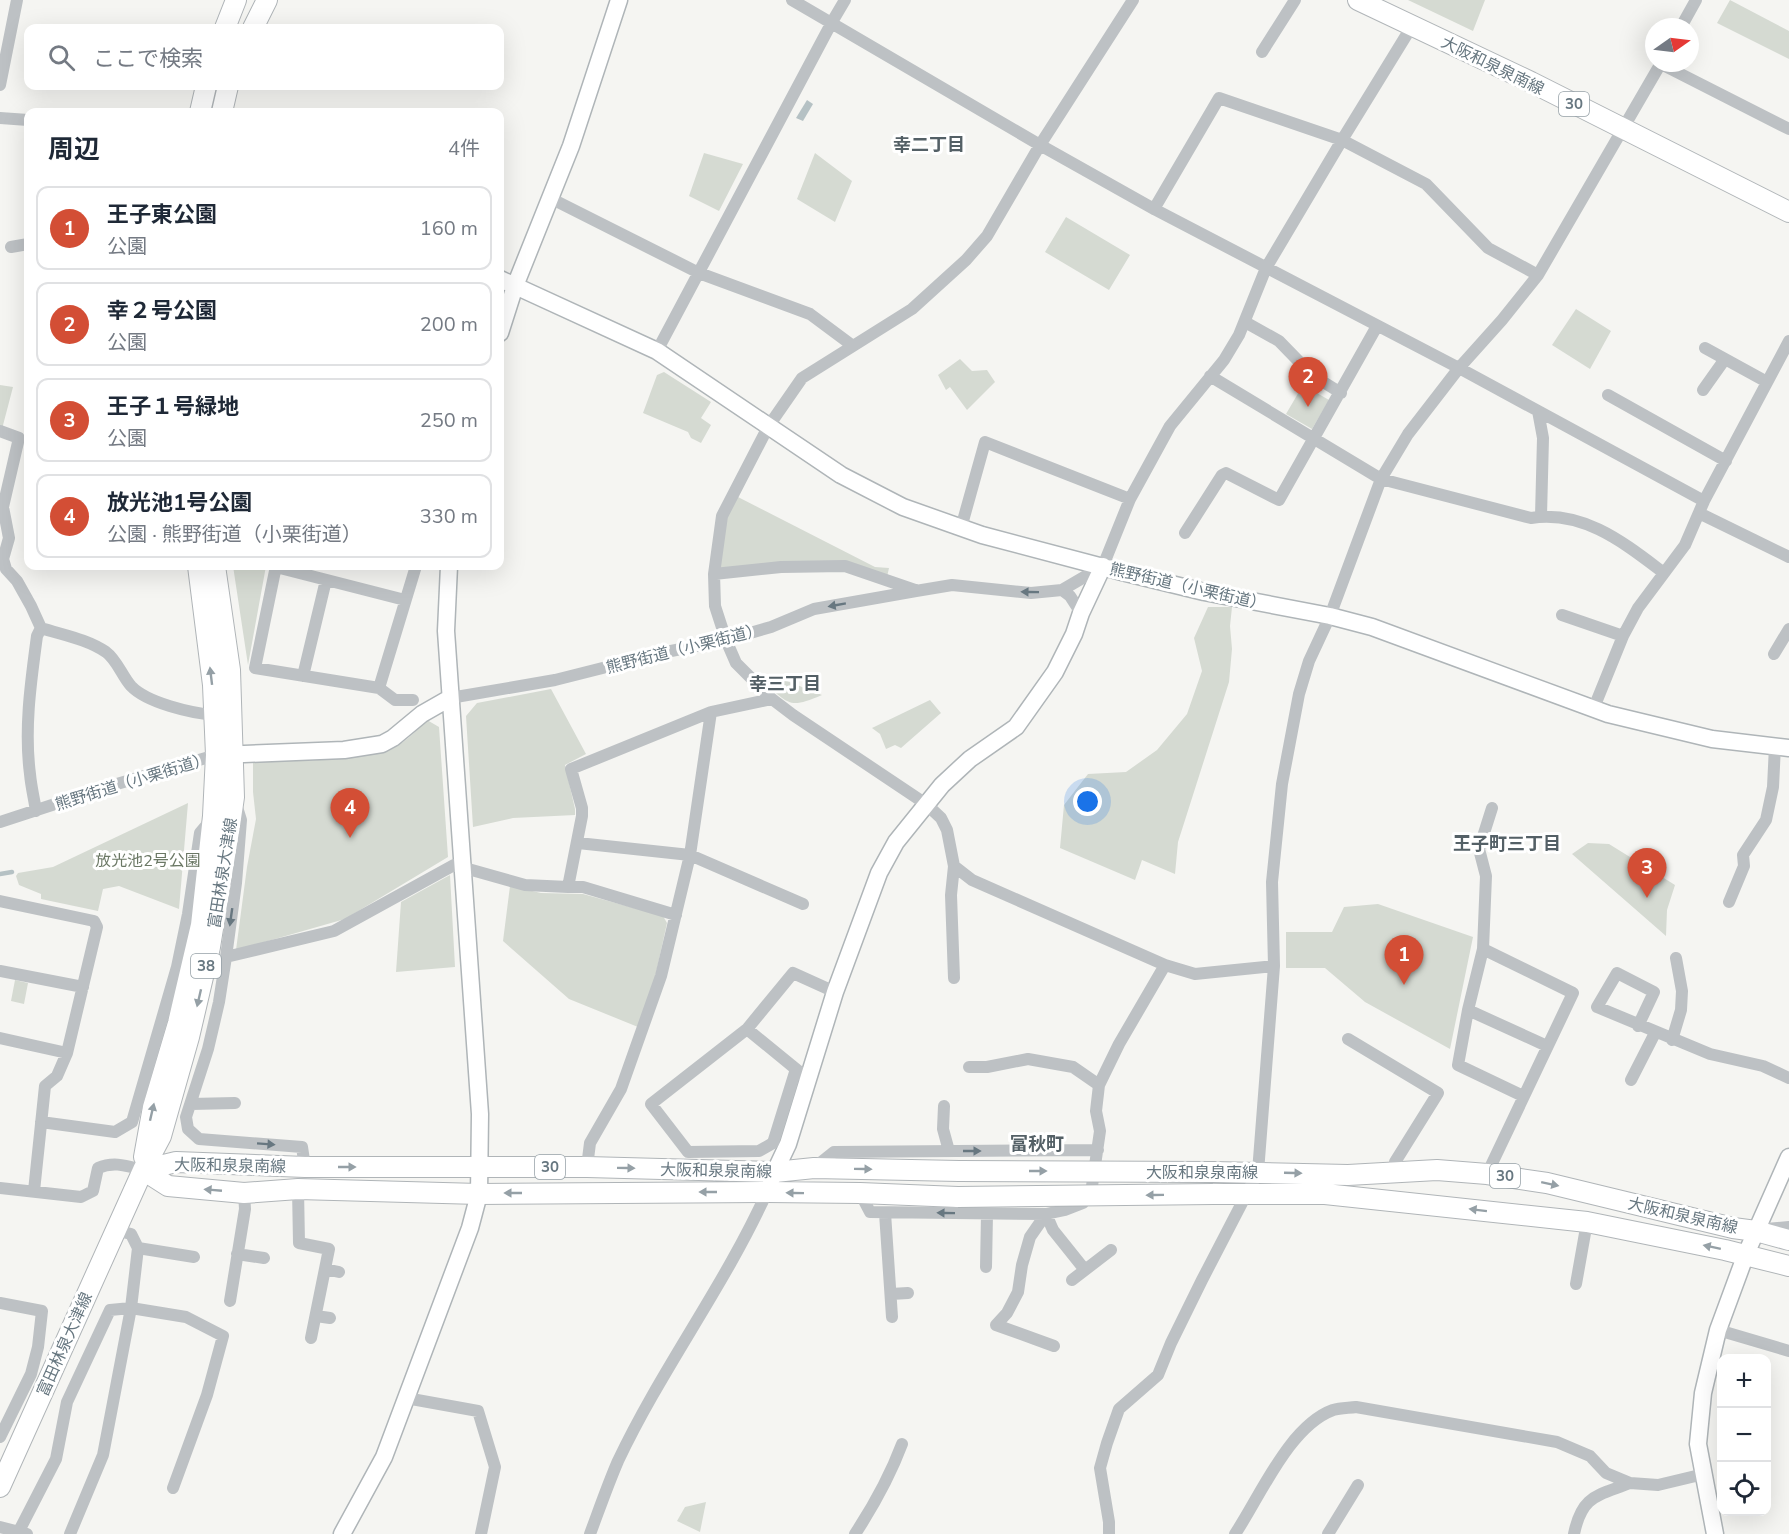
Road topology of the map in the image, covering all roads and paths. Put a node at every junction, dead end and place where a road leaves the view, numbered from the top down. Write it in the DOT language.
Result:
graph roads {
  1 [pos="17,0"];
  2 [pos="222,0"];
  3 [pos="236,0"];
  4 [pos="254,0"];
  5 [pos="267,0"];
  6 [pos="619,0"];
  7 [pos="792,0"];
  8 [pos="845,0"];
  9 [pos="1133,0"];
  10 [pos="1295,0"];
  11 [pos="1358,0"];
  12 [pos="1696,0"];
  13 [pos="1687,18"];
  14 [pos="832,22"];
  15 [pos="214,24"];
  16 [pos="227,24"];
  17 [pos="245,24"];
  18 [pos="255,24"];
  19 [pos="1412,26"];
  20 [pos="1262,52"];
  21 [pos="1656,72"];
  22 [pos="1678,72"];
  23 [pos="0,85"];
  24 [pos="205,90"];
  25 [pos="227,90"];
  26 [pos="201,108"];
  27 [pos="223,108"];
  28 [pos="0,118"];
  29 [pos="24,120"];
  30 [pos="1623,129"];
  31 [pos="1789,129"];
  32 [pos="1342,140"];
  33 [pos="1040,146"];
  34 [pos="550,198"];
  35 [pos="1154,209"];
  36 [pos="1789,212"];
  37 [pos="24,245"];
  38 [pos="11,247"];
  39 [pos="1266,268"];
  40 [pos="699,273"];
  41 [pos="1538,275"];
  42 [pos="504,281"];
  43 [pos="515,286"];
  44 [pos="504,320"];
  45 [pos="1245,322"];
  46 [pos="1377,326"];
  47 [pos="1789,341"];
  48 [pos="854,346"];
  49 [pos="1705,348"];
  50 [pos="657,351"];
  51 [pos="1725,359"];
  52 [pos="1460,368"];
  53 [pos="1210,376"];
  54 [pos="1767,382"];
  55 [pos="1703,390"];
  56 [pos="1341,393"];
  57 [pos="1608,395"];
  58 [pos="1538,411"];
  59 [pos="768,427"];
  60 [pos="0,431"];
  61 [pos="24,436"];
  62 [pos="1315,438"];
  63 [pos="1726,461"];
  64 [pos="1381,479"];
  65 [pos="1130,499"];
  66 [pos="1704,501"];
  67 [pos="1699,513"];
  68 [pos="1541,516"];
  69 [pos="961,528"];
  70 [pos="1185,533"];
  71 [pos="1789,557"];
  72 [pos="1103,566"];
  73 [pos="199,570"];
  74 [pos="216,570"];
  75 [pos="275,570"];
  76 [pos="290,570"];
  77 [pos="415,570"];
  78 [pos="449,570"];
  79 [pos="1664,573"];
  80 [pos="714,574"];
  81 [pos="326,580"];
  82 [pos="1062,590"];
  83 [pos="916,591"];
  84 [pos="405,600"];
  85 [pos="1081,613"];
  86 [pos="1562,615"];
  87 [pos="1330,616"];
  88 [pos="41,628"];
  89 [pos="1789,631"];
  90 [pos="1623,636"];
  91 [pos="726,640"];
  92 [pos="1774,654"];
  93 [pos="303,676"];
  94 [pos="379,688"];
  95 [pos="450,698"];
  96 [pos="772,699"];
  97 [pos="413,700"];
  98 [pos="1593,710"];
  99 [pos="711,712"];
  100 [pos="214,715"];
  101 [pos="1782,747"];
  102 [pos="224,754"];
  103 [pos="234,797"];
  104 [pos="926,804"];
  105 [pos="1492,808"];
  106 [pos="36,810"];
  107 [pos="213,816"];
  108 [pos="0,822"];
  109 [pos="578,843"];
  110 [pos="690,855"];
  111 [pos="954,866"];
  112 [pos="464,867"];
  113 [pos="568,887"];
  114 [pos="0,901"];
  115 [pos="1729,902"];
  116 [pos="803,904"];
  117 [pos="676,915"];
  118 [pos="1483,950"];
  119 [pos="226,957"];
  120 [pos="1676,958"];
  121 [pos="1165,965"];
  122 [pos="1274,966"];
  123 [pos="0,971"];
  124 [pos="954,978"];
  125 [pos="83,987"];
  126 [pos="835,992"];
  127 [pos="1468,1010"];
  128 [pos="1638,1026"];
  129 [pos="747,1029"];
  130 [pos="1655,1033"];
  131 [pos="0,1038"];
  132 [pos="1348,1039"];
  133 [pos="1672,1040"];
  134 [pos="1547,1046"];
  135 [pos="67,1053"];
  136 [pos="969,1067"];
  137 [pos="802,1074"];
  138 [pos="1789,1078"];
  139 [pos="1631,1080"];
  140 [pos="1099,1085"];
  141 [pos="1523,1096"];
  142 [pos="235,1102"];
  143 [pos="191,1104"];
  144 [pos="944,1106"];
  145 [pos="41,1122"];
  146 [pos="1098,1150"];
  147 [pos="949,1151"];
  148 [pos="1789,1156"];
  149 [pos="305,1167"];
  150 [pos="480,1167"];
  151 [pos="586,1167"];
  152 [pos="814,1168"];
  153 [pos="143,1170"];
  154 [pos="775,1172"];
  155 [pos="1258,1172"];
  156 [pos="1394,1172"];
  157 [pos="1487,1174"];
  158 [pos="0,1188"];
  159 [pos="298,1189"];
  160 [pos="34,1191"];
  161 [pos="767,1192"];
  162 [pos="860,1192"];
  163 [pos="244,1193"];
  164 [pos="1248,1193"];
  165 [pos="479,1194"];
  166 [pos="885,1213"];
  167 [pos="987,1214"];
  168 [pos="1046,1214"];
  169 [pos="1587,1222"];
  170 [pos="1789,1227"];
  171 [pos="1756,1231"];
  172 [pos="123,1232"];
  173 [pos="1789,1240"];
  174 [pos="138,1248"];
  175 [pos="1111,1250"];
  176 [pos="237,1254"];
  177 [pos="1746,1254"];
  178 [pos="194,1257"];
  179 [pos="264,1258"];
  180 [pos="1789,1266"];
  181 [pos="986,1267"];
  182 [pos="325,1269"];
  183 [pos="1085,1270"];
  184 [pos="339,1272"];
  185 [pos="1072,1280"];
  186 [pos="1576,1284"];
  187 [pos="908,1293"];
  188 [pos="891,1294"];
  189 [pos="230,1301"];
  190 [pos="0,1303"];
  191 [pos="131,1308"];
  192 [pos="316,1316"];
  193 [pos="892,1317"];
  194 [pos="330,1318"];
  195 [pos="1718,1330"];
  196 [pos="311,1338"];
  197 [pos="1054,1346"];
  198 [pos="1789,1351"];
  199 [pos="406,1398"];
  200 [pos="0,1437"];
  201 [pos="902,1444"];
  202 [pos="1704,1474"];
  203 [pos="1630,1482"];
  204 [pos="1358,1485"];
  205 [pos="0,1487"];
  206 [pos="173,1488"];
  207 [pos="0,1527"];
  208 [pos="1242,1531"];
  209 [pos="23,1533"];
  210 [pos="70,1534"];
  211 [pos="342,1534"];
  212 [pos="481,1534"];
  213 [pos="590,1534"];
  214 [pos="855,1534"];
  215 [pos="1109,1534"];
  216 [pos="1328,1534"];
  217 [pos="1574,1534"];
  218 [pos="1715,1534"];
  1 -- 23 [label="street"];
  2 -- 15 [label="main road"];
  3 -- 16 [label="main road"];
  4 -- 17 [label="main road"];
  5 -- 18 [label="main road"];
  6 -- 34 [label="street"];
  7 -- 14 [label="street"];
  8 -- 14 [label="street"];
  9 -- 33 [label="street"];
  10 -- 20 [label="street"];
  11 -- 19 [label="main road, 大阪和泉泉南線 / 30"];
  12 -- 13 [label="street"];
  14 -- 33 [label="street"];
  14 -- 40 [label="street"];
  19 -- 30 [label="main road, 大阪和泉泉南線 / 30"];
  19 -- 32 [label="street"];
  21 -- 30 [label="street"];
  22 -- 31 [label="street"];
  24 -- 26 [label="main road"];
  25 -- 27 [label="main road"];
  28 -- 29 [label="street"];
  30 -- 36 [label="main road, 大阪和泉泉南線 / 30"];
  30 -- 41 [label="street"];
  32 -- 35 [label="street"];
  32 -- 39 [label="street"];
  32 -- 41 [label="street"];
  33 -- 35 [label="street"];
  33 -- 48 [label="street"];
  34 -- 40 [label="street"];
  34 -- 43 [label="street"];
  35 -- 39 [label="street"];
  37 -- 38 [label="street"];
  39 -- 45 [label="street"];
  39 -- 46 [label="street"];
  40 -- 48 [label="street"];
  40 -- 50 [label="street"];
  41 -- 52 [label="street"];
  42 -- 43 [label="street"];
  43 -- 44 [label="street"];
  43 -- 50 [label="street"];
  45 -- 53 [label="street"];
  45 -- 56 [label="street"];
  46 -- 52 [label="street"];
  46 -- 56 [label="street"];
  47 -- 54 [label="street"];
  48 -- 59 [label="street"];
  49 -- 51 [label="street"];
  50 -- 59 [label="street"];
  51 -- 54 [label="street"];
  51 -- 55 [label="street"];
  52 -- 58 [label="street"];
  52 -- 64 [label="street"];
  53 -- 62 [label="street"];
  53 -- 65 [label="street"];
  54 -- 63 [label="street"];
  56 -- 62 [label="street"];
  57 -- 63 [label="street"];
  58 -- 66 [label="street"];
  58 -- 68 [label="street"];
  59 -- 69 [label="street"];
  59 -- 80 [label="street"];
  60 -- 61 [label="street"];
  61 -- 88 [label="street"];
  62 -- 64 [label="street"];
  62 -- 70 [label="street"];
  63 -- 66 [label="street"];
  64 -- 68 [label="street"];
  64 -- 87 [label="street"];
  65 -- 69 [label="street"];
  65 -- 72 [label="street"];
  66 -- 67 [label="street"];
  67 -- 71 [label="street"];
  67 -- 79 [label="street"];
  68 -- 79 [label="street"];
  69 -- 72 [label="street"];
  72 -- 82 [label="street, 熊野街道（小栗街道）"];
  72 -- 85 [label="street"];
  72 -- 87 [label="street, 熊野街道（小栗街道）"];
  100 -- 73 [label="main road, 富田林泉大津線 / 38, one-way"];
  74 -- 102 [label="main road, 富田林泉大津線 / 38"];
  75 -- 93 [label="street"];
  76 -- 81 [label="street"];
  77 -- 84 [label="street"];
  78 -- 95 [label="street"];
  79 -- 90 [label="street"];
  80 -- 83 [label="street"];
  80 -- 91 [label="street"];
  81 -- 84 [label="street"];
  81 -- 93 [label="street"];
  82 -- 83 [label="street, 熊野街道（小栗街道）, one-way"];
  82 -- 85 [label="street"];
  83 -- 91 [label="street, 熊野街道（小栗街道）, one-way"];
  84 -- 94 [label="street"];
  85 -- 104 [label="street"];
  86 -- 90 [label="street"];
  87 -- 98 [label="street, 熊野街道（小栗街道）"];
  87 -- 122 [label="street"];
  88 -- 100 [label="street"];
  88 -- 106 [label="street"];
  89 -- 92 [label="street"];
  90 -- 98 [label="street"];
  91 -- 95 [label="street, 熊野街道（小栗街道）"];
  91 -- 96 [label="street"];
  93 -- 94 [label="street"];
  94 -- 97 [label="street"];
  95 -- 102 [label="street, 熊野街道（小栗街道）"];
  95 -- 112 [label="street"];
  96 -- 99 [label="street"];
  96 -- 104 [label="street"];
  98 -- 101 [label="street, 熊野街道（小栗街道）"];
  99 -- 109 [label="street"];
  99 -- 110 [label="street"];
  100 -- 102 [label="main road, 富田林泉大津線 / 38"];
  101 -- 115 [label="street"];
  102 -- 103 [label="main road, 富田林泉大津線 / 38"];
  102 -- 106 [label="street, 熊野街道（小栗街道）"];
  102 -- 107 [label="main road, 富田林泉大津線 / 38"];
  103 -- 119 [label="street, one-way"];
  103 -- 153 [label="main road, 富田林泉大津線 / 38, one-way"];
  104 -- 111 [label="street"];
  104 -- 126 [label="street"];
  105 -- 118 [label="street"];
  106 -- 108 [label="street, 熊野街道（小栗街道）"];
  107 -- 145 [label="street"];
  153 -- 107 [label="main road, 富田林泉大津線 / 38, one-way"];
  109 -- 110 [label="street"];
  109 -- 113 [label="street"];
  110 -- 116 [label="street"];
  110 -- 117 [label="street"];
  111 -- 121 [label="street"];
  111 -- 124 [label="street"];
  112 -- 113 [label="street"];
  112 -- 119 [label="street"];
  112 -- 150 [label="street"];
  113 -- 117 [label="street"];
  114 -- 125 [label="street"];
  117 -- 151 [label="street"];
  118 -- 127 [label="street"];
  118 -- 134 [label="street"];
  119 -- 143 [label="street"];
  120 -- 133 [label="street"];
  121 -- 122 [label="street"];
  121 -- 140 [label="street"];
  122 -- 155 [label="street"];
  123 -- 125 [label="street"];
  125 -- 135 [label="street"];
  126 -- 129 [label="street"];
  126 -- 137 [label="street"];
  127 -- 134 [label="street"];
  127 -- 141 [label="street"];
  128 -- 128 [label="street"];
  128 -- 130 [label="street"];
  129 -- 137 [label="street"];
  129 -- 137 [label="street"];
  130 -- 133 [label="street"];
  130 -- 139 [label="street"];
  131 -- 135 [label="street"];
  132 -- 156 [label="street"];
  133 -- 138 [label="street"];
  134 -- 141 [label="street"];
  135 -- 145 [label="street"];
  136 -- 140 [label="street"];
  137 -- 154 [label="street"];
  140 -- 146 [label="street"];
  141 -- 157 [label="street"];
  142 -- 143 [label="street"];
  143 -- 149 [label="street, one-way"];
  144 -- 147 [label="street"];
  145 -- 160 [label="street"];
  147 -- 146 [label="street, one-way"];
  146 -- 168 [label="street"];
  147 -- 152 [label="street"];
  148 -- 171 [label="street"];
  149 -- 150 [label="main road, 大阪和泉泉南線 / 30, one-way"];
  149 -- 153 [label="main road, 大阪和泉泉南線 / 30"];
  150 -- 151 [label="main road, 大阪和泉泉南線 / 30"];
  150 -- 165 [label="street"];
  151 -- 154 [label="main road, 大阪和泉泉南線 / 30, one-way"];
  152 -- 154 [label="main road, 大阪和泉泉南線 / 30"];
  152 -- 155 [label="main road, 大阪和泉泉南線 / 30, one-way, bridge"];
  153 -- 160 [label="street"];
  163 -- 153 [label="main road, 大阪和泉泉南線 / 30, one-way"];
  153 -- 205 [label="main road, 富田林泉大津線 / 38"];
  154 -- 161 [label="street"];
  155 -- 156 [label="main road, 大阪和泉泉南線 / 30, one-way"];
  155 -- 164 [label="street"];
  156 -- 157 [label="main road, 大阪和泉泉南線 / 30"];
  157 -- 171 [label="main road, 大阪和泉泉南線 / 30, one-way"];
  158 -- 160 [label="street"];
  159 -- 163 [label="main road, 大阪和泉泉南線 / 30"];
  159 -- 165 [label="main road, 大阪和泉泉南線 / 30"];
  159 -- 182 [label="street"];
  162 -- 161 [label="main road, 大阪和泉泉南線 / 30, one-way"];
  161 -- 165 [label="main road, 大阪和泉泉南線 / 30, one-way"];
  161 -- 213 [label="street"];
  164 -- 162 [label="main road, 大阪和泉泉南線 / 30, one-way, bridge"];
  162 -- 166 [label="street"];
  163 -- 176 [label="street"];
  169 -- 164 [label="main road, 大阪和泉泉南線 / 30, one-way"];
  164 -- 215 [label="street"];
  165 -- 199 [label="street"];
  167 -- 166 [label="street, one-way"];
  166 -- 188 [label="street"];
  167 -- 168 [label="street"];
  167 -- 181 [label="street"];
  168 -- 183 [label="street"];
  168 -- 197 [label="street"];
  177 -- 169 [label="main road, 大阪和泉泉南線 / 30, one-way"];
  169 -- 186 [label="street"];
  170 -- 171 [label="street"];
  171 -- 173 [label="main road, 大阪和泉泉南線 / 30"];
  171 -- 177 [label="street"];
  172 -- 174 [label="street"];
  174 -- 178 [label="street"];
  174 -- 191 [label="street"];
  175 -- 183 [label="street"];
  176 -- 179 [label="street"];
  176 -- 189 [label="street"];
  177 -- 180 [label="main road, 大阪和泉泉南線 / 30"];
  177 -- 195 [label="street"];
  182 -- 184 [label="street"];
  182 -- 192 [label="street"];
  183 -- 185 [label="street"];
  187 -- 188 [label="street"];
  188 -- 193 [label="street"];
  190 -- 200 [label="street"];
  191 -- 206 [label="street"];
  191 -- 209 [label="street"];
  191 -- 210 [label="street"];
  192 -- 194 [label="street"];
  192 -- 196 [label="street"];
  195 -- 198 [label="street"];
  195 -- 202 [label="street"];
  199 -- 211 [label="street"];
  199 -- 212 [label="street"];
  201 -- 214 [label="street"];
  202 -- 203 [label="street"];
  202 -- 218 [label="street"];
  203 -- 208 [label="street"];
  203 -- 217 [label="street"];
  204 -- 216 [label="street"];
  207 -- 209 [label="street"];
}
